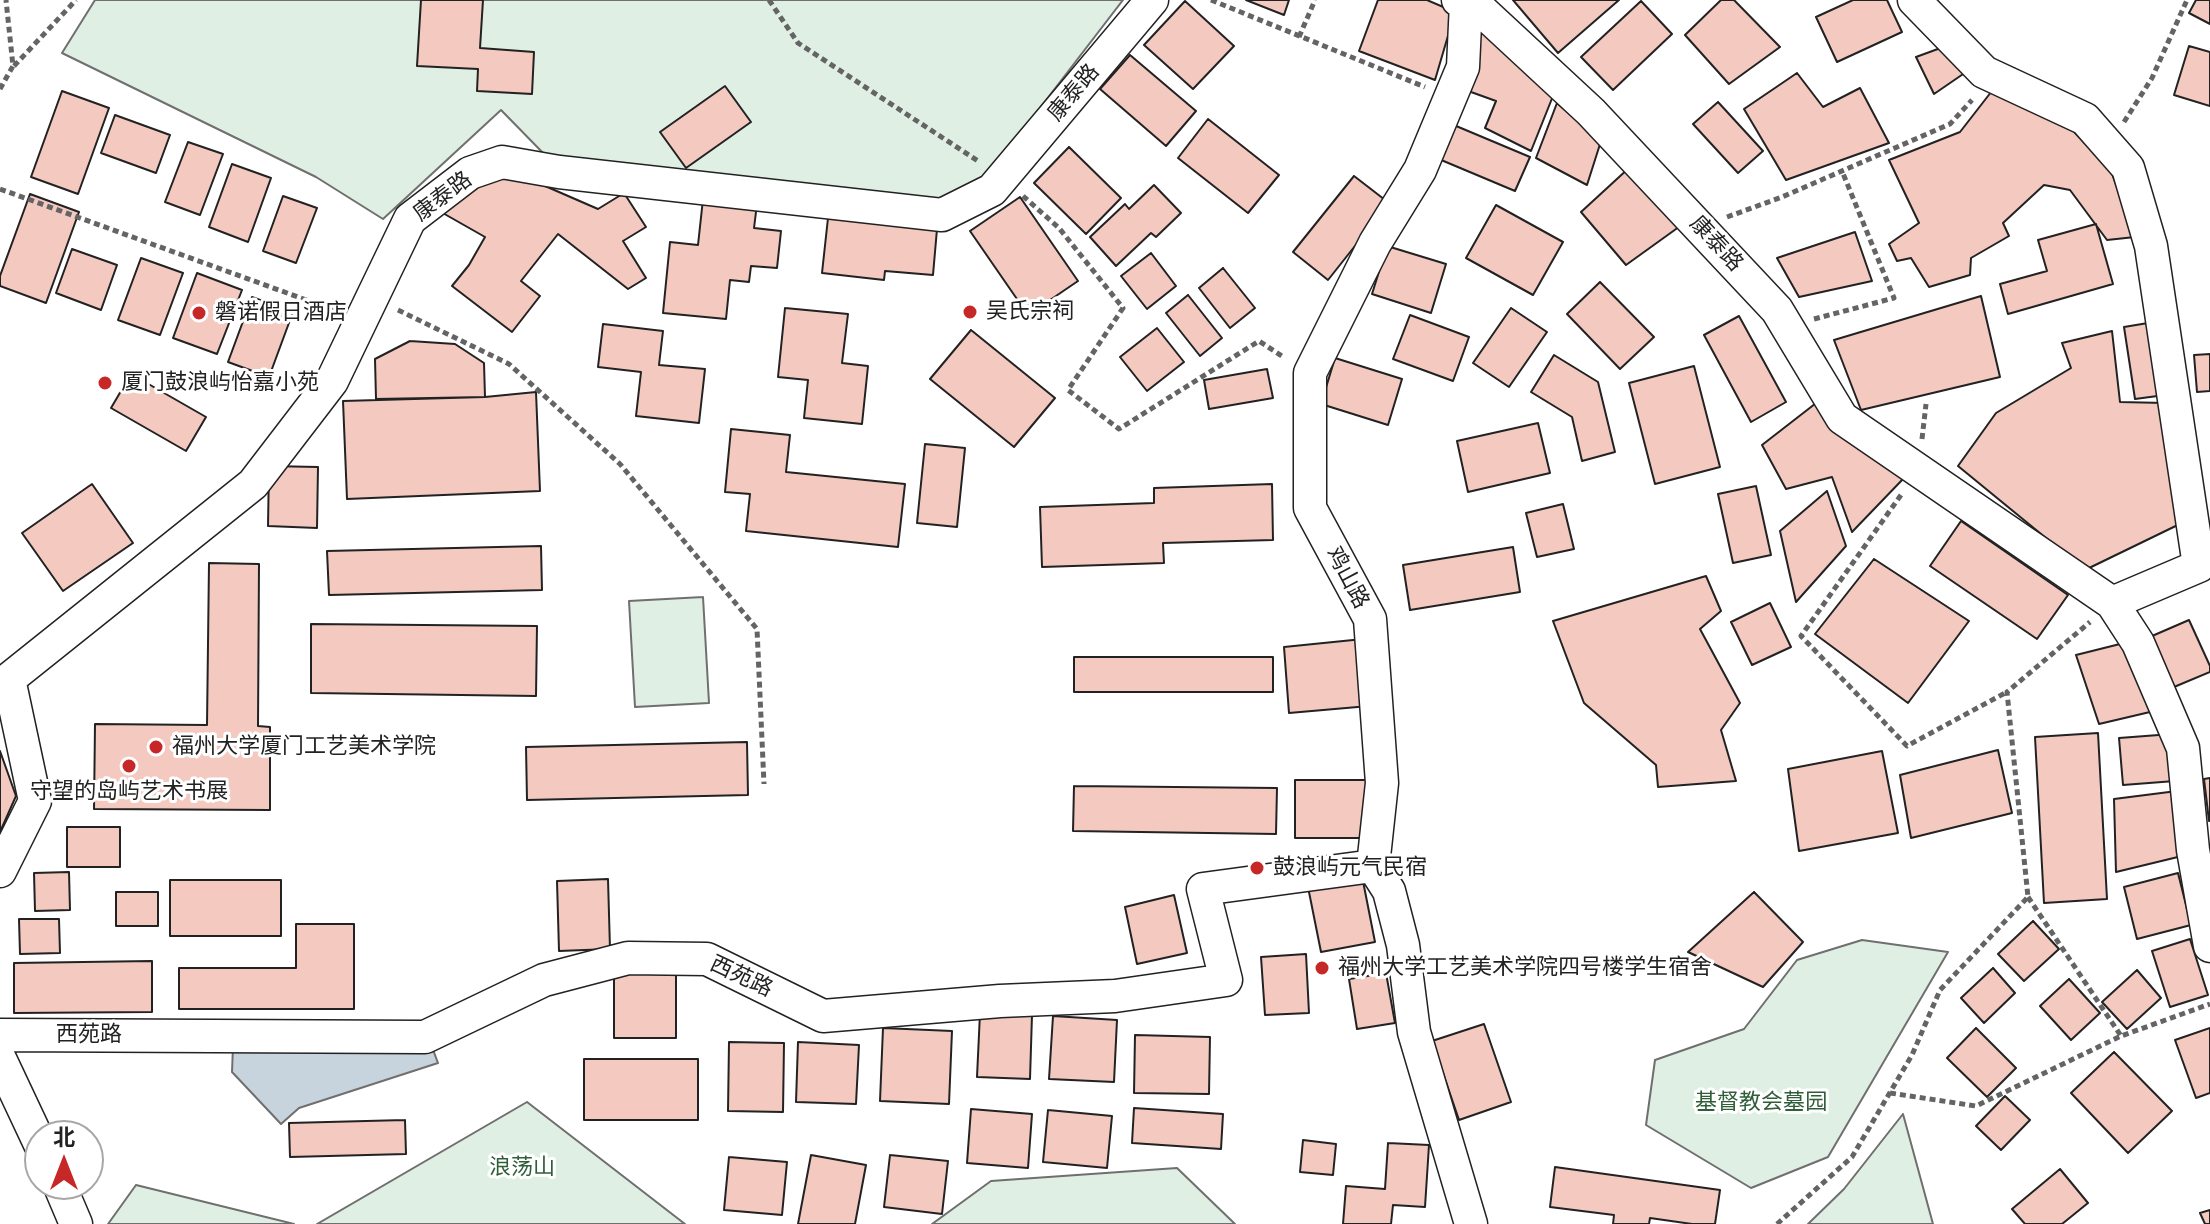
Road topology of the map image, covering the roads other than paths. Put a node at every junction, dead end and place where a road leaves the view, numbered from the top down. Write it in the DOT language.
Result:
graph roads {
  1 [pos="1152,0"];
  2 [pos="1914,0"];
  3 [pos="1462,2"];
  4 [pos="2112,603"];
  5 [pos="4,672"];
  6 [pos="1373,866"];
  7 [pos="0,871"];
  8 [pos="2210,946"];
  9 [pos="0,1035"];
  10 [pos="0,1059"];
  11 [pos="29,1120"];
  12 [pos="66,1200"];
  13 [pos="76,1224"];
  14 [pos="1471,1224"];
  1 -- 5 [label="street, 康泰路"];
  2 -- 4 [label="street"];
  3 -- 4 [label="street, 康泰路"];
  3 -- 6 [label="street, 鸡山路"];
  4 -- 8 [label="street"];
  5 -- 7 [label="street, 康泰路"];
  6 -- 9 [label="street, 西苑路"];
  6 -- 14 [label="street"];
  10 -- 11 [label="street"];
  12 -- 13 [label="street"];
}
